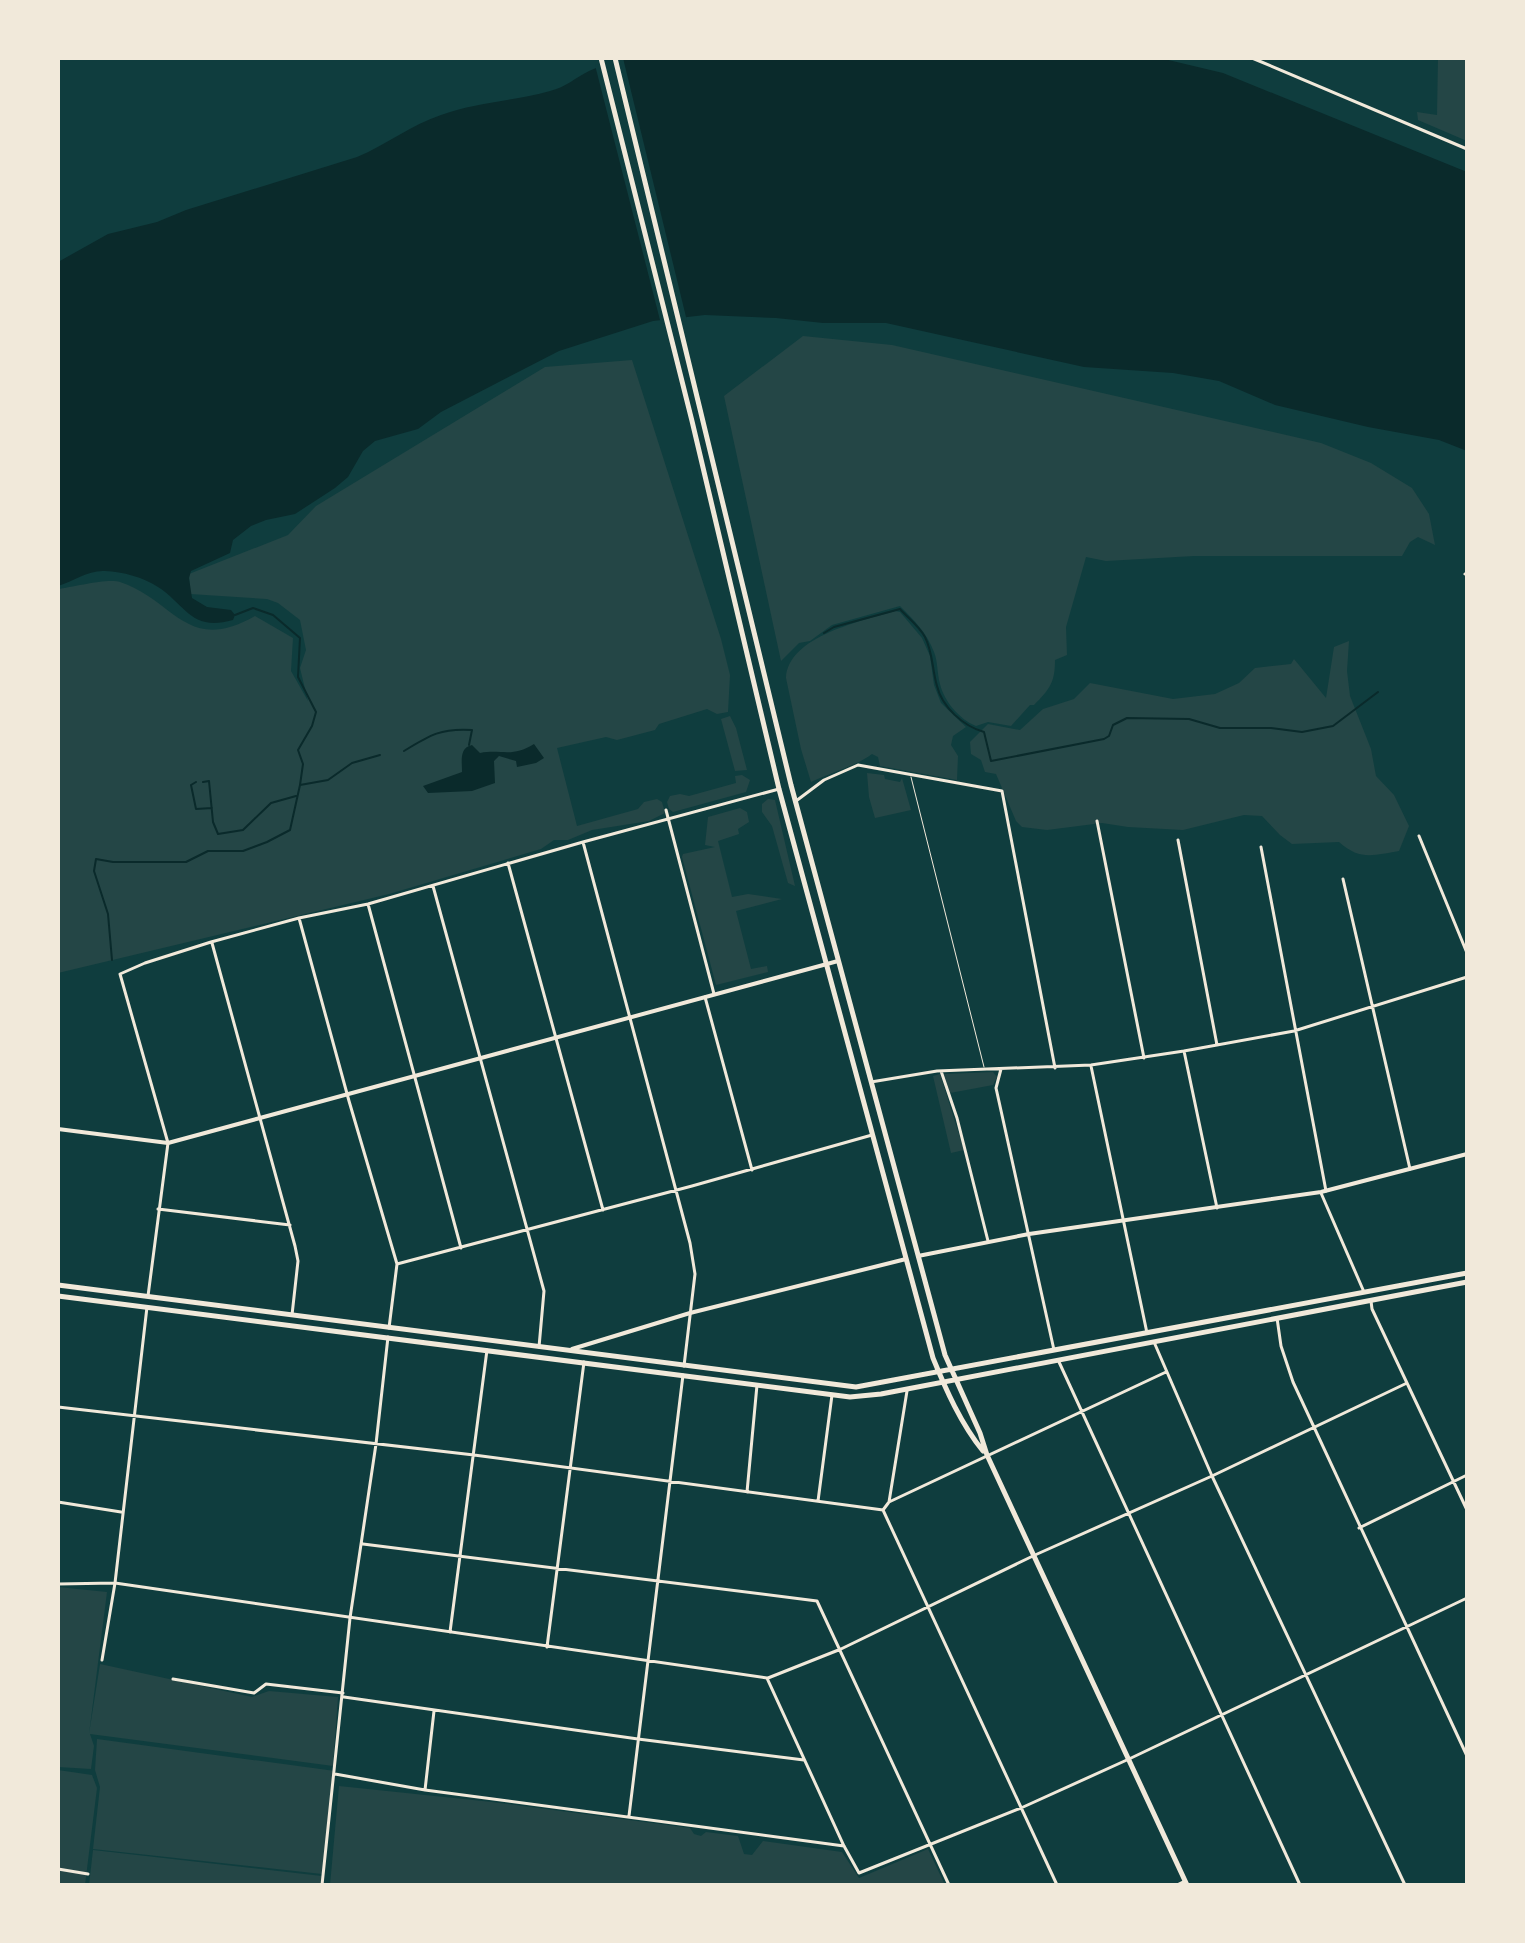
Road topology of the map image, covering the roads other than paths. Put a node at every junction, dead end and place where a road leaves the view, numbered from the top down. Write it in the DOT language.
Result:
graph roads {
  1 [pos="601,58"];
  2 [pos="615,58"];
  3 [pos="1252,58"];
  4 [pos="1467,149"];
  5 [pos="911,774"];
  6 [pos="779,789"];
  7 [pos="796,802"];
  8 [pos="666,810"];
  9 [pos="669,820"];
  10 [pos="1097,821"];
  11 [pos="1419,836"];
  12 [pos="1178,840"];
  13 [pos="583,842"];
  14 [pos="1261,847"];
  15 [pos="508,863"];
  16 [pos="1343,879"];
  17 [pos="433,886"];
  18 [pos="368,904"];
  19 [pos="299,918"];
  20 [pos="211,942"];
  21 [pos="1467,953"];
  22 [pos="838,961"];
  23 [pos="826,964"];
  24 [pos="1467,977"];
  25 [pos="714,994"];
  26 [pos="705,997"];
  27 [pos="1374,1007"];
  28 [pos="631,1017"];
  29 [pos="1294,1031"];
  30 [pos="556,1038"];
  31 [pos="1217,1045"];
  32 [pos="1184,1051"];
  33 [pos="1144,1058"];
  34 [pos="481,1059"];
  35 [pos="1091,1065"];
  36 [pos="1055,1068"];
  37 [pos="985,1069"];
  38 [pos="1001,1069"];
  39 [pos="941,1071"];
  40 [pos="414,1077"];
  41 [pos="871,1082"];
  42 [pos="347,1095"];
  43 [pos="260,1119"];
  44 [pos="58,1129"];
  45 [pos="872,1135"];
  46 [pos="168,1143"];
  47 [pos="1467,1154"];
  48 [pos="1410,1169"];
  49 [pos="752,1170"];
  50 [pos="675,1190"];
  51 [pos="1324,1192"];
  52 [pos="1217,1208"];
  53 [pos="158,1209"];
  54 [pos="603,1210"];
  55 [pos="1124,1220"];
  56 [pos="290,1225"];
  57 [pos="528,1230"];
  58 [pos="1029,1234"];
  59 [pos="988,1241"];
  60 [pos="461,1248"];
  61 [pos="918,1256"];
  62 [pos="906,1259"];
  63 [pos="397,1264"];
  64 [pos="1467,1273"];
  65 [pos="1467,1282"];
  66 [pos="58,1285"];
  67 [pos="1380,1289"];
  68 [pos="1364,1292"];
  69 [pos="58,1296"];
  70 [pos="148,1296"];
  71 [pos="156,1297"];
  72 [pos="1371,1301"];
  73 [pos="1355,1304"];
  74 [pos="138,1306"];
  75 [pos="147,1307"];
  76 [pos="690,1313"];
  77 [pos="292,1315"];
  78 [pos="1277,1318"];
  79 [pos="392,1328"];
  80 [pos="1162,1330"];
  81 [pos="1147,1333"];
  82 [pos="379,1336"];
  83 [pos="388,1337"];
  84 [pos="1154,1342"];
  85 [pos="1138,1345"];
  86 [pos="539,1347"];
  87 [pos="487,1350"];
  88 [pos="566,1350"];
  89 [pos="1054,1350"];
  90 [pos="1059,1359"];
  91 [pos="563,1360"];
  92 [pos="584,1362"];
  93 [pos="684,1366"];
  94 [pos="952,1369"];
  95 [pos="938,1371"];
  96 [pos="1166,1372"];
  97 [pos="683,1375"];
  98 [pos="956,1379"];
  99 [pos="942,1382"];
  100 [pos="1407,1383"];
  101 [pos="757,1385"];
  102 [pos="907,1388"];
  103 [pos="832,1395"];
  104 [pos="58,1407"];
  105 [pos="1083,1413"];
  106 [pos="134,1415"];
  107 [pos="1314,1428"];
  108 [pos="376,1444"];
  109 [pos="474,1455"];
  110 [pos="987,1455"];
  111 [pos="570,1469"];
  112 [pos="1467,1475"];
  113 [pos="1212,1476"];
  114 [pos="1454,1481"];
  115 [pos="670,1482"];
  116 [pos="747,1492"];
  117 [pos="818,1501"];
  118 [pos="58,1502"];
  119 [pos="889,1502"];
  120 [pos="883,1510"];
  121 [pos="1467,1510"];
  122 [pos="121,1512"];
  123 [pos="1130,1512"];
  124 [pos="1359,1528"];
  125 [pos="363,1544"];
  126 [pos="461,1555"];
  127 [pos="1035,1555"];
  128 [pos="558,1567"];
  129 [pos="658,1581"];
  130 [pos="115,1583"];
  131 [pos="58,1584"];
  132 [pos="1467,1598"];
  133 [pos="928,1607"];
  134 [pos="350,1618"];
  135 [pos="1406,1626"];
  136 [pos="450,1633"];
  137 [pos="547,1647"];
  138 [pos="841,1649"];
  139 [pos="102,1660"];
  140 [pos="647,1660"];
  141 [pos="1307,1674"];
  142 [pos="767,1678"];
  143 [pos="173,1679"];
  144 [pos="343,1695"];
  145 [pos="434,1710"];
  146 [pos="1222,1716"];
  147 [pos="638,1739"];
  148 [pos="1467,1756"];
  149 [pos="1129,1759"];
  150 [pos="804,1760"];
  151 [pos="335,1774"];
  152 [pos="425,1790"];
  153 [pos="1021,1808"];
  154 [pos="629,1816"];
  155 [pos="930,1845"];
  156 [pos="844,1846"];
  157 [pos="58,1869"];
  158 [pos="88,1874"];
  159 [pos="1186,1883"];
  160 [pos="322,1885"];
  161 [pos="949,1885"];
  162 [pos="1057,1885"];
  163 [pos="1177,1885"];
  164 [pos="1300,1885"];
  165 [pos="1405,1885"];
  1 -- 6 [label="main road"];
  2 -- 7 [label="main road"];
  3 -- 4 [label="street"];
  5 -- 7 [label="street"];
  5 -- 36 [label="street"];
  5 -- 37 [label="lane"];
  6 -- 9 [label="street"];
  6 -- 23 [label="main road"];
  7 -- 22 [label="main road"];
  8 -- 9 [label="street"];
  9 -- 13 [label="street"];
  9 -- 25 [label="street"];
  10 -- 33 [label="street"];
  11 -- 21 [label="street"];
  12 -- 31 [label="street"];
  13 -- 15 [label="street"];
  13 -- 28 [label="street"];
  14 -- 29 [label="street"];
  15 -- 17 [label="street"];
  15 -- 30 [label="street"];
  16 -- 27 [label="street"];
  17 -- 18 [label="street"];
  17 -- 34 [label="street"];
  18 -- 19 [label="street"];
  18 -- 40 [label="street"];
  19 -- 20 [label="street"];
  19 -- 42 [label="street"];
  20 -- 43 [label="street"];
  20 -- 46 [label="street"];
  22 -- 23 [label="street"];
  22 -- 41 [label="main road"];
  23 -- 25 [label="street"];
  23 -- 45 [label="main road"];
  24 -- 27 [label="street"];
  25 -- 26 [label="street"];
  26 -- 28 [label="street"];
  26 -- 49 [label="street"];
  27 -- 29 [label="street"];
  27 -- 48 [label="street"];
  28 -- 30 [label="street"];
  28 -- 50 [label="street"];
  29 -- 31 [label="street"];
  29 -- 51 [label="street"];
  30 -- 34 [label="street"];
  30 -- 54 [label="street"];
  31 -- 32 [label="street"];
  32 -- 33 [label="street"];
  32 -- 52 [label="street"];
  33 -- 35 [label="street"];
  34 -- 40 [label="street"];
  34 -- 57 [label="street"];
  35 -- 36 [label="street"];
  35 -- 55 [label="street"];
  36 -- 38 [label="street"];
  37 -- 38 [label="street"];
  37 -- 39 [label="street"];
  38 -- 58 [label="street"];
  39 -- 41 [label="street"];
  39 -- 59 [label="street"];
  40 -- 42 [label="street"];
  40 -- 60 [label="street"];
  41 -- 61 [label="main road"];
  42 -- 43 [label="street"];
  42 -- 63 [label="street"];
  43 -- 46 [label="street"];
  43 -- 56 [label="street"];
  44 -- 46 [label="street"];
  45 -- 49 [label="street"];
  45 -- 62 [label="main road"];
  46 -- 53 [label="street"];
  47 -- 48 [label="street"];
  48 -- 51 [label="street"];
  49 -- 50 [label="street"];
  50 -- 54 [label="street"];
  50 -- 76 [label="street"];
  51 -- 52 [label="street"];
  51 -- 68 [label="street"];
  52 -- 55 [label="street"];
  53 -- 56 [label="street"];
  53 -- 70 [label="street"];
  54 -- 57 [label="street"];
  55 -- 58 [label="street"];
  55 -- 81 [label="street"];
  56 -- 77 [label="street"];
  57 -- 60 [label="street"];
  57 -- 86 [label="street"];
  58 -- 59 [label="street"];
  58 -- 89 [label="street"];
  59 -- 61 [label="street"];
  60 -- 63 [label="street"];
  61 -- 94 [label="main road"];
  62 -- 76 [label="street"];
  62 -- 95 [label="main road"];
  63 -- 79 [label="street"];
  64 -- 67 [label="main road"];
  65 -- 72 [label="main road"];
  66 -- 70 [label="main road"];
  67 -- 68 [label="main road"];
  67 -- 72 [label="main road"];
  68 -- 73 [label="main road"];
  68 -- 80 [label="main road"];
  69 -- 74 [label="main road"];
  70 -- 71 [label="main road"];
  70 -- 74 [label="main road"];
  71 -- 75 [label="main road"];
  71 -- 77 [label="main road"];
  72 -- 73 [label="main road"];
  72 -- 100 [label="street"];
  73 -- 78 [label="main road"];
  74 -- 75 [label="main road"];
  75 -- 82 [label="main road"];
  75 -- 106 [label="street"];
  76 -- 88 [label="street"];
  76 -- 93 [label="street"];
  77 -- 79 [label="main road"];
  78 -- 84 [label="main road"];
  78 -- 107 [label="street"];
  79 -- 82 [label="main road"];
  79 -- 83 [label="main road"];
  79 -- 86 [label="main road"];
  80 -- 81 [label="main road"];
  80 -- 84 [label="main road"];
  81 -- 85 [label="main road"];
  81 -- 89 [label="main road"];
  82 -- 83 [label="main road"];
  83 -- 87 [label="main road"];
  83 -- 108 [label="street"];
  84 -- 85 [label="main road"];
  84 -- 96 [label="street"];
  85 -- 90 [label="main road"];
  86 -- 88 [label="main road"];
  87 -- 91 [label="main road"];
  87 -- 109 [label="street"];
  88 -- 91 [label="main road"];
  88 -- 93 [label="main road"];
  89 -- 94 [label="main road"];
  90 -- 98 [label="main road"];
  90 -- 105 [label="street"];
  91 -- 92 [label="main road"];
  92 -- 97 [label="main road"];
  92 -- 111 [label="street"];
  93 -- 95 [label="main road"];
  94 -- 95 [label="main road"];
  94 -- 98 [label="main road"];
  95 -- 99 [label="main road"];
  96 -- 105 [label="street"];
  96 -- 113 [label="street"];
  97 -- 101 [label="main road"];
  97 -- 115 [label="street"];
  98 -- 99 [label="main road"];
  98 -- 110 [label="main road"];
  99 -- 102 [label="main road"];
  99 -- 110 [label="main road"];
  100 -- 107 [label="street"];
  100 -- 114 [label="street"];
  101 -- 103 [label="main road"];
  101 -- 116 [label="street"];
  102 -- 103 [label="main road"];
  102 -- 119 [label="street"];
  103 -- 117 [label="street"];
  104 -- 106 [label="street"];
  105 -- 110 [label="street"];
  105 -- 123 [label="street"];
  106 -- 108 [label="street"];
  106 -- 122 [label="street"];
  107 -- 113 [label="street"];
  107 -- 124 [label="street"];
  108 -- 109 [label="street"];
  108 -- 125 [label="street"];
  109 -- 111 [label="street"];
  109 -- 126 [label="street"];
  110 -- 119 [label="street"];
  110 -- 127 [label="main road"];
  111 -- 115 [label="street"];
  111 -- 128 [label="street"];
  112 -- 114 [label="street"];
  113 -- 123 [label="street"];
  113 -- 141 [label="street"];
  114 -- 121 [label="street"];
  114 -- 124 [label="street"];
  115 -- 116 [label="street"];
  115 -- 129 [label="street"];
  116 -- 117 [label="street"];
  117 -- 120 [label="street"];
  118 -- 122 [label="street"];
  119 -- 120 [label="street"];
  120 -- 133 [label="street"];
  122 -- 130 [label="street"];
  123 -- 127 [label="street"];
  123 -- 146 [label="street"];
  124 -- 135 [label="street"];
  125 -- 126 [label="street"];
  125 -- 134 [label="street"];
  126 -- 128 [label="street"];
  126 -- 136 [label="street"];
  127 -- 133 [label="street"];
  127 -- 149 [label="main road"];
  128 -- 129 [label="street"];
  128 -- 137 [label="street"];
  129 -- 138 [label="street"];
  129 -- 140 [label="street"];
  130 -- 131 [label="street"];
  130 -- 134 [label="street"];
  130 -- 139 [label="street"];
  132 -- 135 [label="street"];
  133 -- 138 [label="street"];
  133 -- 153 [label="street"];
  134 -- 136 [label="street"];
  134 -- 144 [label="street"];
  135 -- 141 [label="street"];
  135 -- 148 [label="street"];
  136 -- 137 [label="street"];
  137 -- 140 [label="street"];
  138 -- 142 [label="street"];
  138 -- 155 [label="street"];
  140 -- 142 [label="street"];
  140 -- 147 [label="street"];
  141 -- 146 [label="street"];
  141 -- 165 [label="street"];
  142 -- 150 [label="street"];
  143 -- 144 [label="street"];
  144 -- 145 [label="street"];
  144 -- 151 [label="street"];
  145 -- 147 [label="street"];
  145 -- 152 [label="street"];
  146 -- 149 [label="street"];
  146 -- 164 [label="street"];
  147 -- 150 [label="street"];
  147 -- 154 [label="street"];
  149 -- 153 [label="street"];
  149 -- 159 [label="main road"];
  150 -- 156 [label="street"];
  151 -- 152 [label="street"];
  151 -- 160 [label="street"];
  152 -- 154 [label="street"];
  153 -- 155 [label="street"];
  153 -- 162 [label="street"];
  154 -- 156 [label="street"];
  155 -- 156 [label="street"];
  155 -- 161 [label="street"];
  157 -- 158 [label="street"];
  159 -- 163 [label="street"];
}
